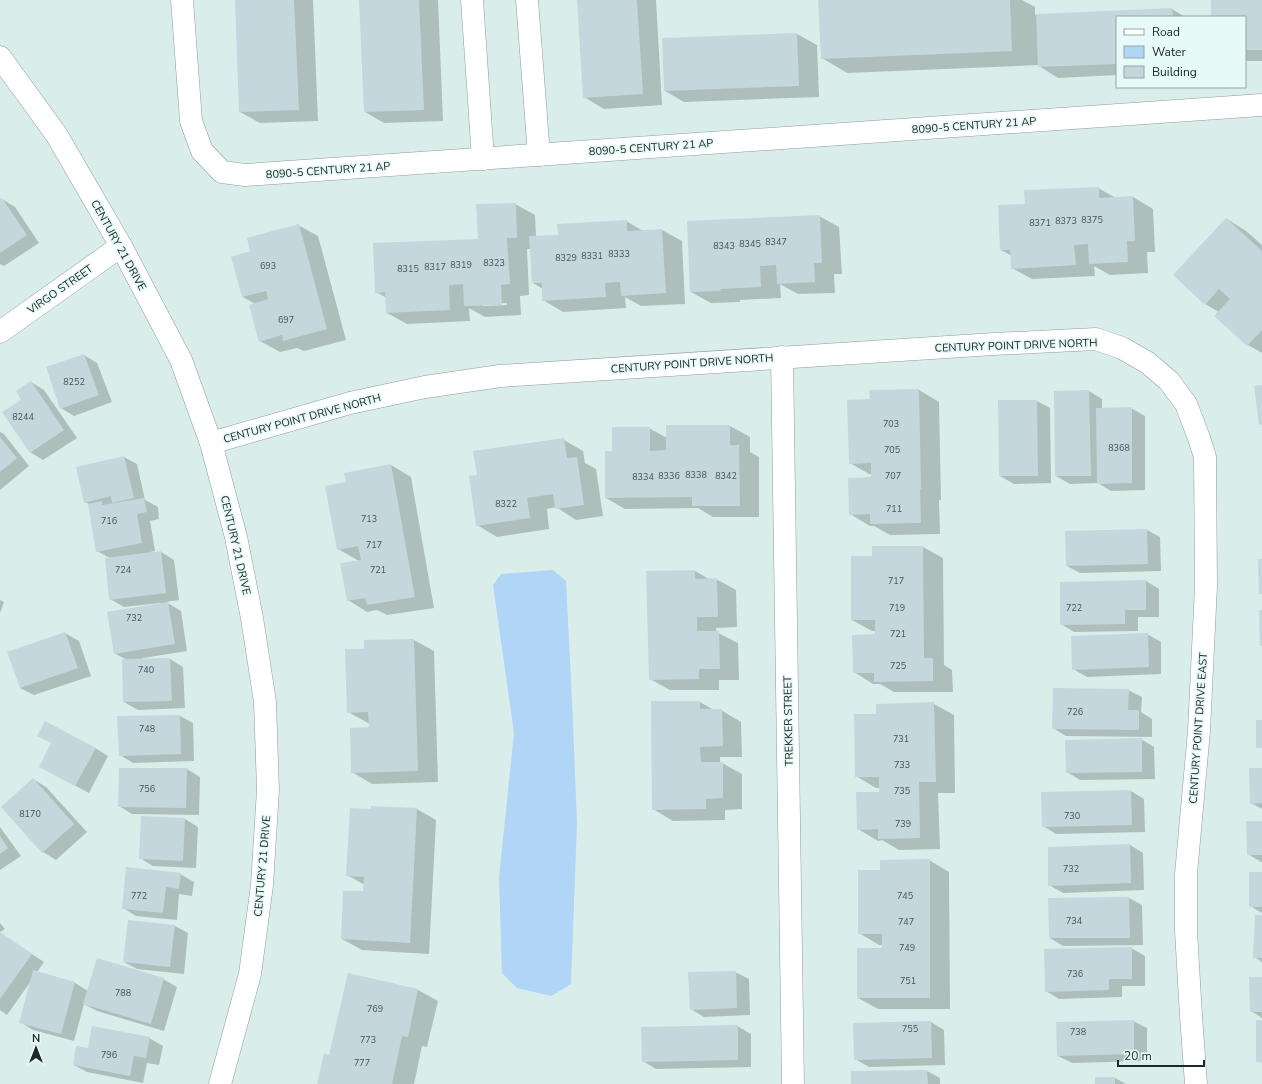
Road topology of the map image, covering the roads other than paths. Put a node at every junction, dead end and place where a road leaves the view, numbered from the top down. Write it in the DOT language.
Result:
graph roads {
  1 [pos="182,0"];
  2 [pos="472,0"];
  3 [pos="527,0"];
  4 [pos="0,57"];
  5 [pos="1262,105"];
  6 [pos="539,155"];
  7 [pos="483,159"];
  8 [pos="121,246"];
  9 [pos="0,332"];
  10 [pos="782,357"];
  11 [pos="1169,381"];
  12 [pos="211,443"];
  13 [pos="220,1084"];
  14 [pos="793,1084"];
  15 [pos="1196,1084"];
  1 -- 7 [label="street, 8090-5 CENTURY 21 AP"];
  2 -- 7 [label="street"];
  3 -- 6 [label="street"];
  4 -- 8 [label="street, CENTURY 21 DRIVE"];
  5 -- 6 [label="street, 8090-5 CENTURY 21 AP"];
  6 -- 7 [label="street, 8090-5 CENTURY 21 AP"];
  8 -- 9 [label="street, VIRGO STREET"];
  8 -- 12 [label="street, CENTURY 21 DRIVE"];
  10 -- 11 [label="street, CENTURY POINT DRIVE NORTH"];
  10 -- 12 [label="street, CENTURY POINT DRIVE NORTH"];
  10 -- 14 [label="street, TREKKER STREET"];
  11 -- 15 [label="street, CENTURY POINT DRIVE EAST"];
  12 -- 13 [label="street, CENTURY 21 DRIVE"];
}
